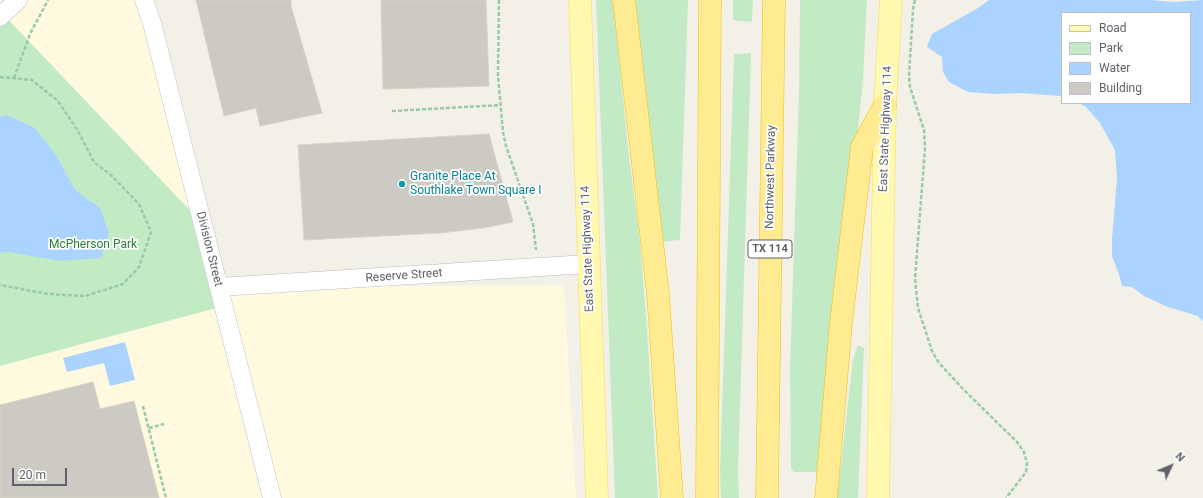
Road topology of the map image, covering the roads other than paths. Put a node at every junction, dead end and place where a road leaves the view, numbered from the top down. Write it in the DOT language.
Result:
graph roads {
  1 [pos="18,0"];
  2 [pos="144,0"];
  3 [pos="580,0"];
  4 [pos="624,0"];
  5 [pos="710,0"];
  6 [pos="774,0"];
  7 [pos="891,0"];
  8 [pos="0,17"];
  9 [pos="885,105"];
  10 [pos="588,264"];
  11 [pos="219,287"];
  12 [pos="272,498"];
  13 [pos="597,498"];
  14 [pos="672,498"];
  15 [pos="707,498"];
  16 [pos="767,498"];
  17 [pos="826,498"];
  18 [pos="878,498"];
  1 -- 8 [label="street"];
  2 -- 11 [label="street, Division Street"];
  3 -- 10 [label="main road, East State Highway 114"];
  4 -- 14 [label="highway"];
  5 -- 15 [label="highway"];
  6 -- 16 [label="highway, Northwest Parkway / TX 114"];
  7 -- 9 [label="main road, East State Highway 114"];
  9 -- 17 [label="highway"];
  9 -- 18 [label="main road, East State Highway 114"];
  10 -- 11 [label="street, Reserve Street"];
  10 -- 13 [label="main road, East State Highway 114"];
  11 -- 12 [label="street, Division Street"];
}
